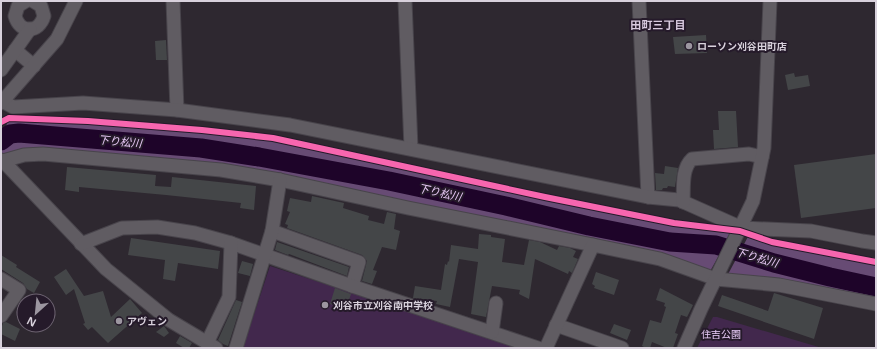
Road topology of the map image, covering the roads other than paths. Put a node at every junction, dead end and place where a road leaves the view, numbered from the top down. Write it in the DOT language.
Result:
graph roads {
  1 [pos="26,1"];
  2 [pos="33,1"];
  3 [pos="76,1"];
  4 [pos="173,1"];
  5 [pos="405,1"];
  6 [pos="639,1"];
  7 [pos="770,1"];
  8 [pos="30,29"];
  9 [pos="15,50"];
  10 [pos="34,66"];
  11 [pos="1,70"];
  12 [pos="2,102"];
  13 [pos="177,110"];
  14 [pos="411,148"];
  15 [pos="762,156"];
  16 [pos="2,161"];
  17 [pos="280,180"];
  18 [pos="648,197"];
  19 [pos="683,202"];
  20 [pos="741,229"];
  21 [pos="272,231"];
  22 [pos="231,242"];
  23 [pos="876,243"];
  24 [pos="81,244"];
  25 [pos="593,245"];
  26 [pos="266,256"];
  27 [pos="1,279"];
  28 [pos="716,279"];
  29 [pos="352,286"];
  30 [pos="496,303"];
  31 [pos="876,304"];
  32 [pos="1,316"];
  33 [pos="556,325"];
  34 [pos="492,332"];
  35 [pos="212,345"];
  36 [pos="236,348"];
  37 [pos="538,348"];
  38 [pos="546,348"];
  39 [pos="622,348"];
  40 [pos="684,348"];
  1 -- 8 [label="street"];
  2 -- 8 [label="street"];
  3 -- 10 [label="street"];
  4 -- 13 [label="street"];
  5 -- 14 [label="street"];
  6 -- 18 [label="street"];
  7 -- 15 [label="street"];
  8 -- 9 [label="street"];
  9 -- 10 [label="street"];
  9 -- 11 [label="street"];
  10 -- 12 [label="street"];
  12 -- 13 [label="street"];
  13 -- 14 [label="street"];
  14 -- 18 [label="street"];
  15 -- 19 [label="street"];
  15 -- 20 [label="street"];
  16 -- 17 [label="street"];
  16 -- 24 [label="street"];
  17 -- 21 [label="street"];
  17 -- 25 [label="street"];
  18 -- 19 [label="street"];
  19 -- 20 [label="street"];
  20 -- 23 [label="street"];
  20 -- 28 [label="street"];
  21 -- 26 [label="street"];
  21 -- 29 [label="street"];
  22 -- 24 [label="street"];
  22 -- 26 [label="street"];
  22 -- 35 [label="street"];
  24 -- 35 [label="street"];
  25 -- 28 [label="street"];
  25 -- 33 [label="street"];
  26 -- 29 [label="street"];
  26 -- 36 [label="street"];
  27 -- 32 [label="street"];
  28 -- 31 [label="street"];
  28 -- 40 [label="street"];
  29 -- 34 [label="street"];
  30 -- 34 [label="street"];
  33 -- 38 [label="street"];
  33 -- 39 [label="street"];
  34 -- 37 [label="street"];
}
